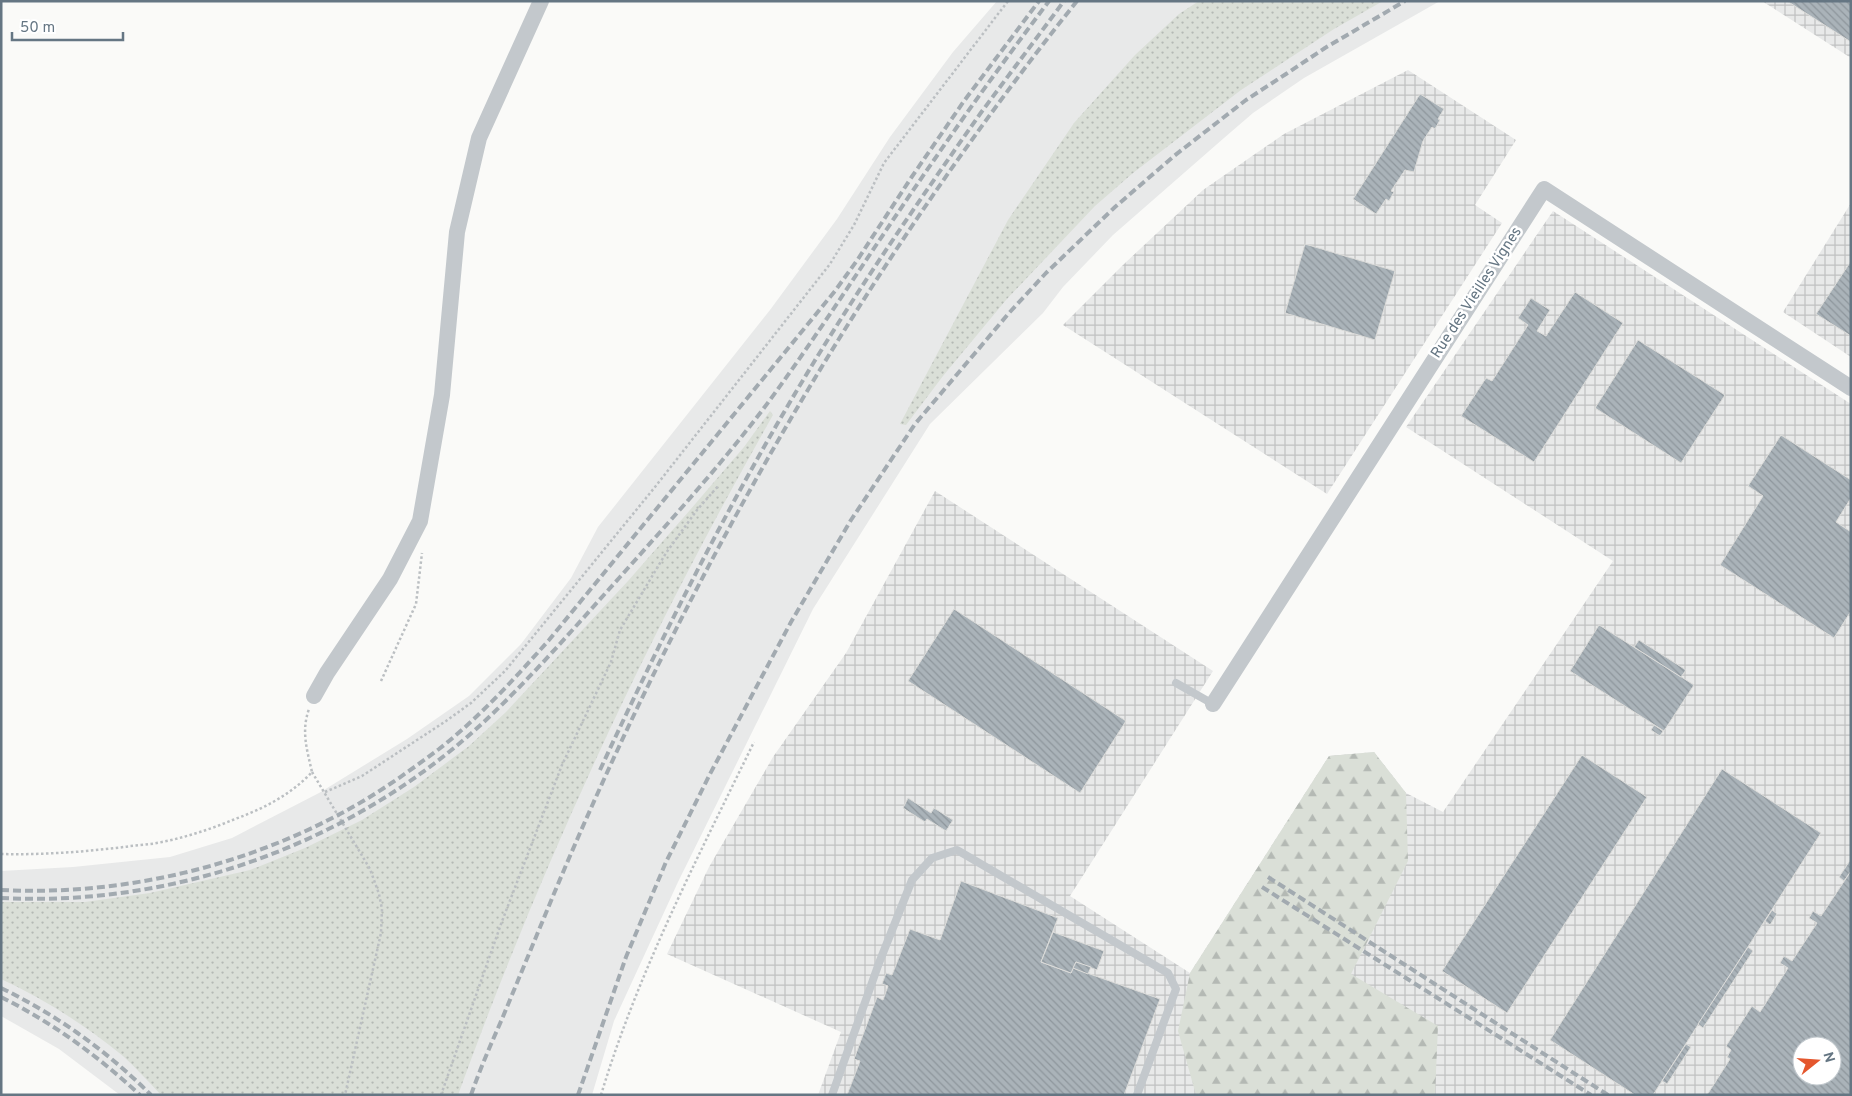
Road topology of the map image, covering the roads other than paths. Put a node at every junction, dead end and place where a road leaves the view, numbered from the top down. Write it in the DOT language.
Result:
graph roads {
  1 [pos="541,1"];
  2 [pos="1851,388"];
  3 [pos="1176,683"];
  4 [pos="314,696"];
  5 [pos="1213,704"];
  6 [pos="832,1095"];
  7 [pos="1137,1095"];
  1 -- 4 [label="street"];
  2 -- 5 [label="street, Rue des Vieilles Vignes"];
  3 -- 5 [label="lane"];
  6 -- 7 [label="lane"];
}
